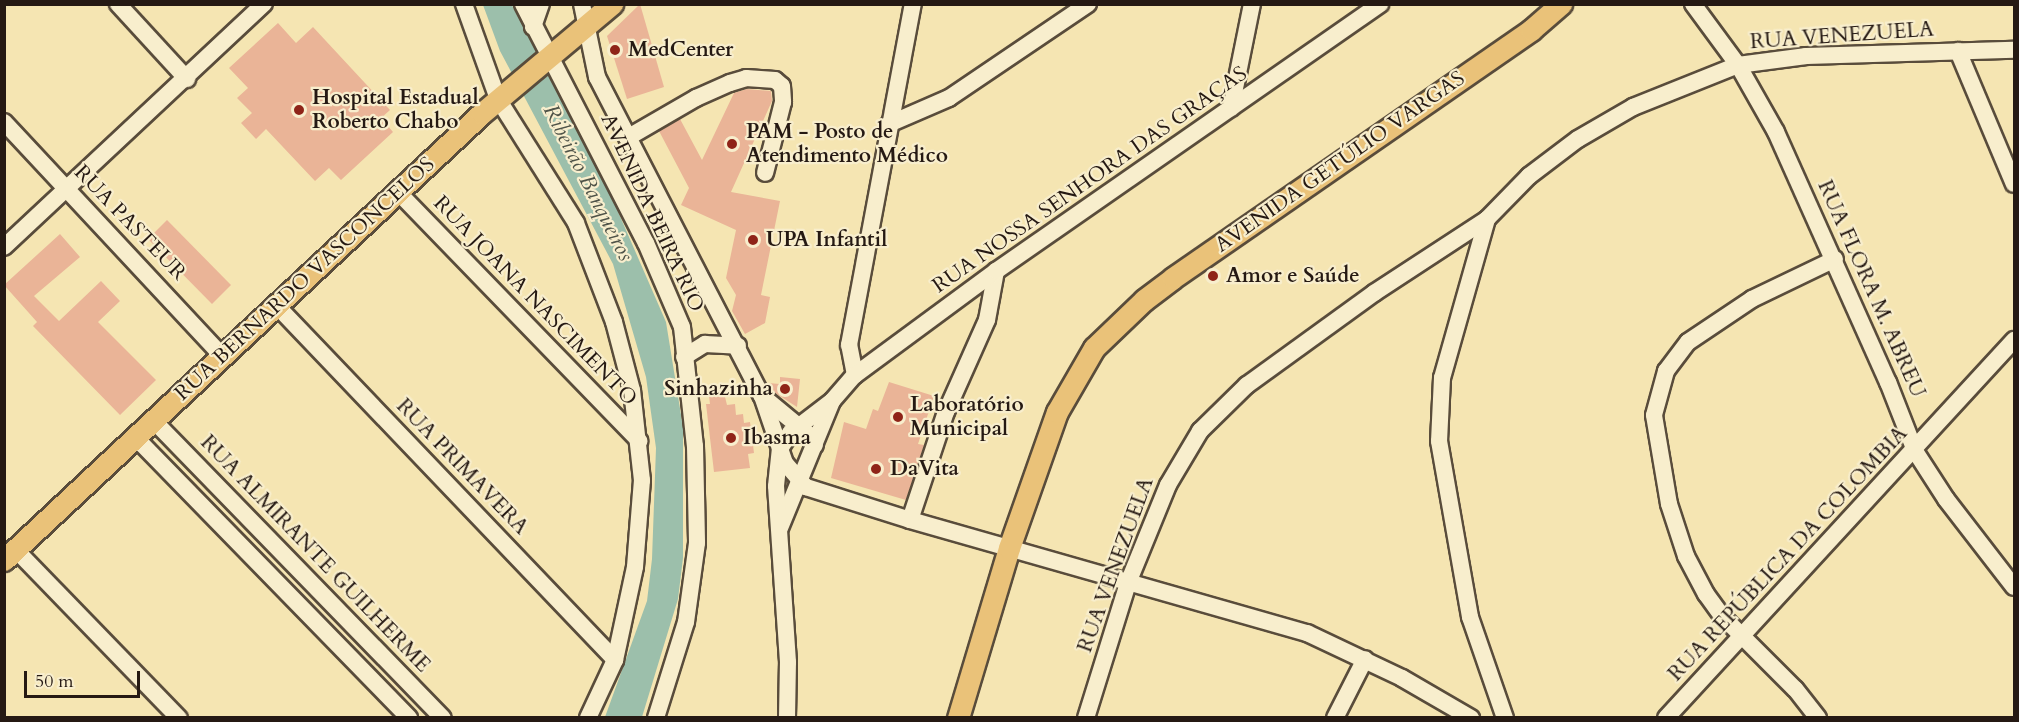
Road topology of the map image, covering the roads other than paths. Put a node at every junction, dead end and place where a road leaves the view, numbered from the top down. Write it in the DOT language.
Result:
graph roads {
  1 [pos="118,4"];
  2 [pos="264,4"];
  3 [pos="464,4"];
  4 [pos="523,4"];
  5 [pos="541,4"];
  6 [pos="582,4"];
  7 [pos="612,4"];
  8 [pos="913,4"];
  9 [pos="1252,4"];
  10 [pos="1380,4"];
  11 [pos="1561,4"];
  12 [pos="1693,4"];
  13 [pos="1086,5"];
  14 [pos="533,27"];
  15 [pos="585,27"];
  16 [pos="2014,50"];
  17 [pos="1958,51"];
  18 [pos="547,55"];
  19 [pos="1738,65"];
  20 [pos="187,79"];
  21 [pos="504,94"];
  22 [pos="1231,108"];
  23 [pos="4,122"];
  24 [pos="889,124"];
  25 [pos="627,138"];
  26 [pos="765,173"];
  27 [pos="2014,184"];
  28 [pos="68,191"];
  29 [pos="399,192"];
  30 [pos="1487,219"];
  31 [pos="4,247"];
  32 [pos="1835,259"];
  33 [pos="996,271"];
  34 [pos="276,305"];
  35 [pos="723,322"];
  36 [pos="682,327"];
  37 [pos="2014,340"];
  38 [pos="738,346"];
  39 [pos="222,356"];
  40 [pos="684,357"];
  41 [pos="855,375"];
  42 [pos="762,396"];
  43 [pos="832,401"];
  44 [pos="154,421"];
  45 [pos="796,427"];
  46 [pos="136,438"];
  47 [pos="639,441"];
  48 [pos="780,449"];
  49 [pos="812,451"];
  50 [pos="1915,451"];
  51 [pos="798,479"];
  52 [pos="909,520"];
  53 [pos="780,528"];
  54 [pos="1009,548"];
  55 [pos="10,555"];
  56 [pos="1128,583"];
  57 [pos="2014,587"];
  58 [pos="1741,635"];
  59 [pos="1365,659"];
  60 [pos="615,660"];
  61 [pos="663,714"];
  62 [pos="179,717"];
  63 [pos="409,717"];
  64 [pos="443,717"];
  65 [pos="588,717"];
  66 [pos="787,717"];
  67 [pos="958,717"];
  68 [pos="1086,717"];
  69 [pos="1335,717"];
  70 [pos="1471,717"];
  71 [pos="1505,717"];
  72 [pos="1666,717"];
  73 [pos="1818,717"];
  1 -- 20 [label="street"];
  2 -- 20 [label="street"];
  3 -- 21 [label="street"];
  4 -- 14 [label="street, AVENIDA BEIRA RIO"];
  5 -- 14 [label="street"];
  6 -- 15 [label="street"];
  7 -- 15 [label="main road, RUA BERNARDO VASCONCELOS"];
  8 -- 24 [label="street"];
  9 -- 22 [label="street"];
  10 -- 22 [label="street, RUA NOSSA SENHORA DAS GRAÇAS"];
  11 -- 54 [label="main road, AVENIDA GETÚLIO VARGAS"];
  12 -- 19 [label="street, RUA FLORA M. ABREU"];
  13 -- 24 [label="street"];
  14 -- 18 [label="street, AVENIDA BEIRA RIO"];
  15 -- 18 [label="main road, RUA BERNARDO VASCONCELOS"];
  15 -- 25 [label="street"];
  16 -- 17 [label="street, RUA VENEZUELA"];
  17 -- 19 [label="street, RUA VENEZUELA"];
  17 -- 27 [label="street"];
  18 -- 21 [label="main road, RUA BERNARDO VASCONCELOS"];
  18 -- 36 [label="street, AVENIDA BEIRA RIO"];
  19 -- 30 [label="street, RUA VENEZUELA"];
  19 -- 32 [label="street, RUA FLORA M. ABREU"];
  20 -- 28 [label="street"];
  21 -- 29 [label="main road, RUA BERNARDO VASCONCELOS"];
  21 -- 47 [label="street"];
  22 -- 33 [label="street, RUA NOSSA SENHORA DAS GRAÇAS"];
  23 -- 28 [label="street, RUA PASTEUR"];
  24 -- 41 [label="street"];
  25 -- 26 [label="street"];
  25 -- 35 [label="street"];
  28 -- 31 [label="street"];
  28 -- 39 [label="street, RUA PASTEUR"];
  29 -- 34 [label="main road, RUA BERNARDO VASCONCELOS"];
  29 -- 47 [label="street, RUA JOANA NASCIMENTO"];
  30 -- 56 [label="street, RUA VENEZUELA"];
  30 -- 71 [label="street"];
  32 -- 50 [label="street, RUA FLORA M. ABREU"];
  32 -- 58 [label="street"];
  33 -- 41 [label="street, RUA NOSSA SENHORA DAS GRAÇAS"];
  33 -- 52 [label="street"];
  34 -- 39 [label="main road, RUA BERNARDO VASCONCELOS"];
  34 -- 60 [label="street, RUA PRIMAVERA"];
  35 -- 36 [label="street"];
  35 -- 38 [label="street"];
  36 -- 40 [label="street, AVENIDA BEIRA RIO"];
  37 -- 50 [label="street, RUA REPÚBLICA DA COLOMBIA"];
  38 -- 40 [label="street"];
  38 -- 42 [label="street"];
  39 -- 44 [label="main road, RUA BERNARDO VASCONCELOS"];
  40 -- 61 [label="street, AVENIDA BEIRA RIO"];
  41 -- 43 [label="street, RUA NOSSA SENHORA DAS GRAÇAS"];
  42 -- 45 [label="street"];
  42 -- 48 [label="street"];
  43 -- 45 [label="street, RUA NOSSA SENHORA DAS GRAÇAS"];
  43 -- 49 [label="street, RUA NOSSA SENHORA DAS GRAÇAS"];
  44 -- 46 [label="main road, RUA BERNARDO VASCONCELOS"];
  44 -- 64 [label="street, RUA ALMIRANTE GUILHERME"];
  45 -- 48 [label="street, RUA NOSSA SENHORA DAS GRAÇAS"];
  45 -- 49 [label="street"];
  46 -- 55 [label="main road, RUA BERNARDO VASCONCELOS"];
  46 -- 63 [label="street"];
  47 -- 60 [label="street"];
  48 -- 49 [label="street"];
  48 -- 51 [label="street"];
  48 -- 53 [label="street"];
  49 -- 51 [label="street, RUA NOSSA SENHORA DAS GRAÇAS"];
  50 -- 57 [label="street, RUA FLORA M. ABREU"];
  50 -- 58 [label="street, RUA REPÚBLICA DA COLOMBIA"];
  51 -- 52 [label="street"];
  51 -- 53 [label="street, RUA NOSSA SENHORA DAS GRAÇAS"];
  52 -- 54 [label="street"];
  53 -- 66 [label="street"];
  54 -- 56 [label="street"];
  54 -- 67 [label="main road, AVENIDA GETÚLIO VARGAS"];
  55 -- 62 [label="street"];
  56 -- 59 [label="street"];
  56 -- 68 [label="street, RUA VENEZUELA"];
  58 -- 72 [label="street, RUA REPÚBLICA DA COLOMBIA"];
  58 -- 73 [label="street"];
  59 -- 69 [label="street"];
  59 -- 70 [label="street"];
  60 -- 65 [label="street"];
}
